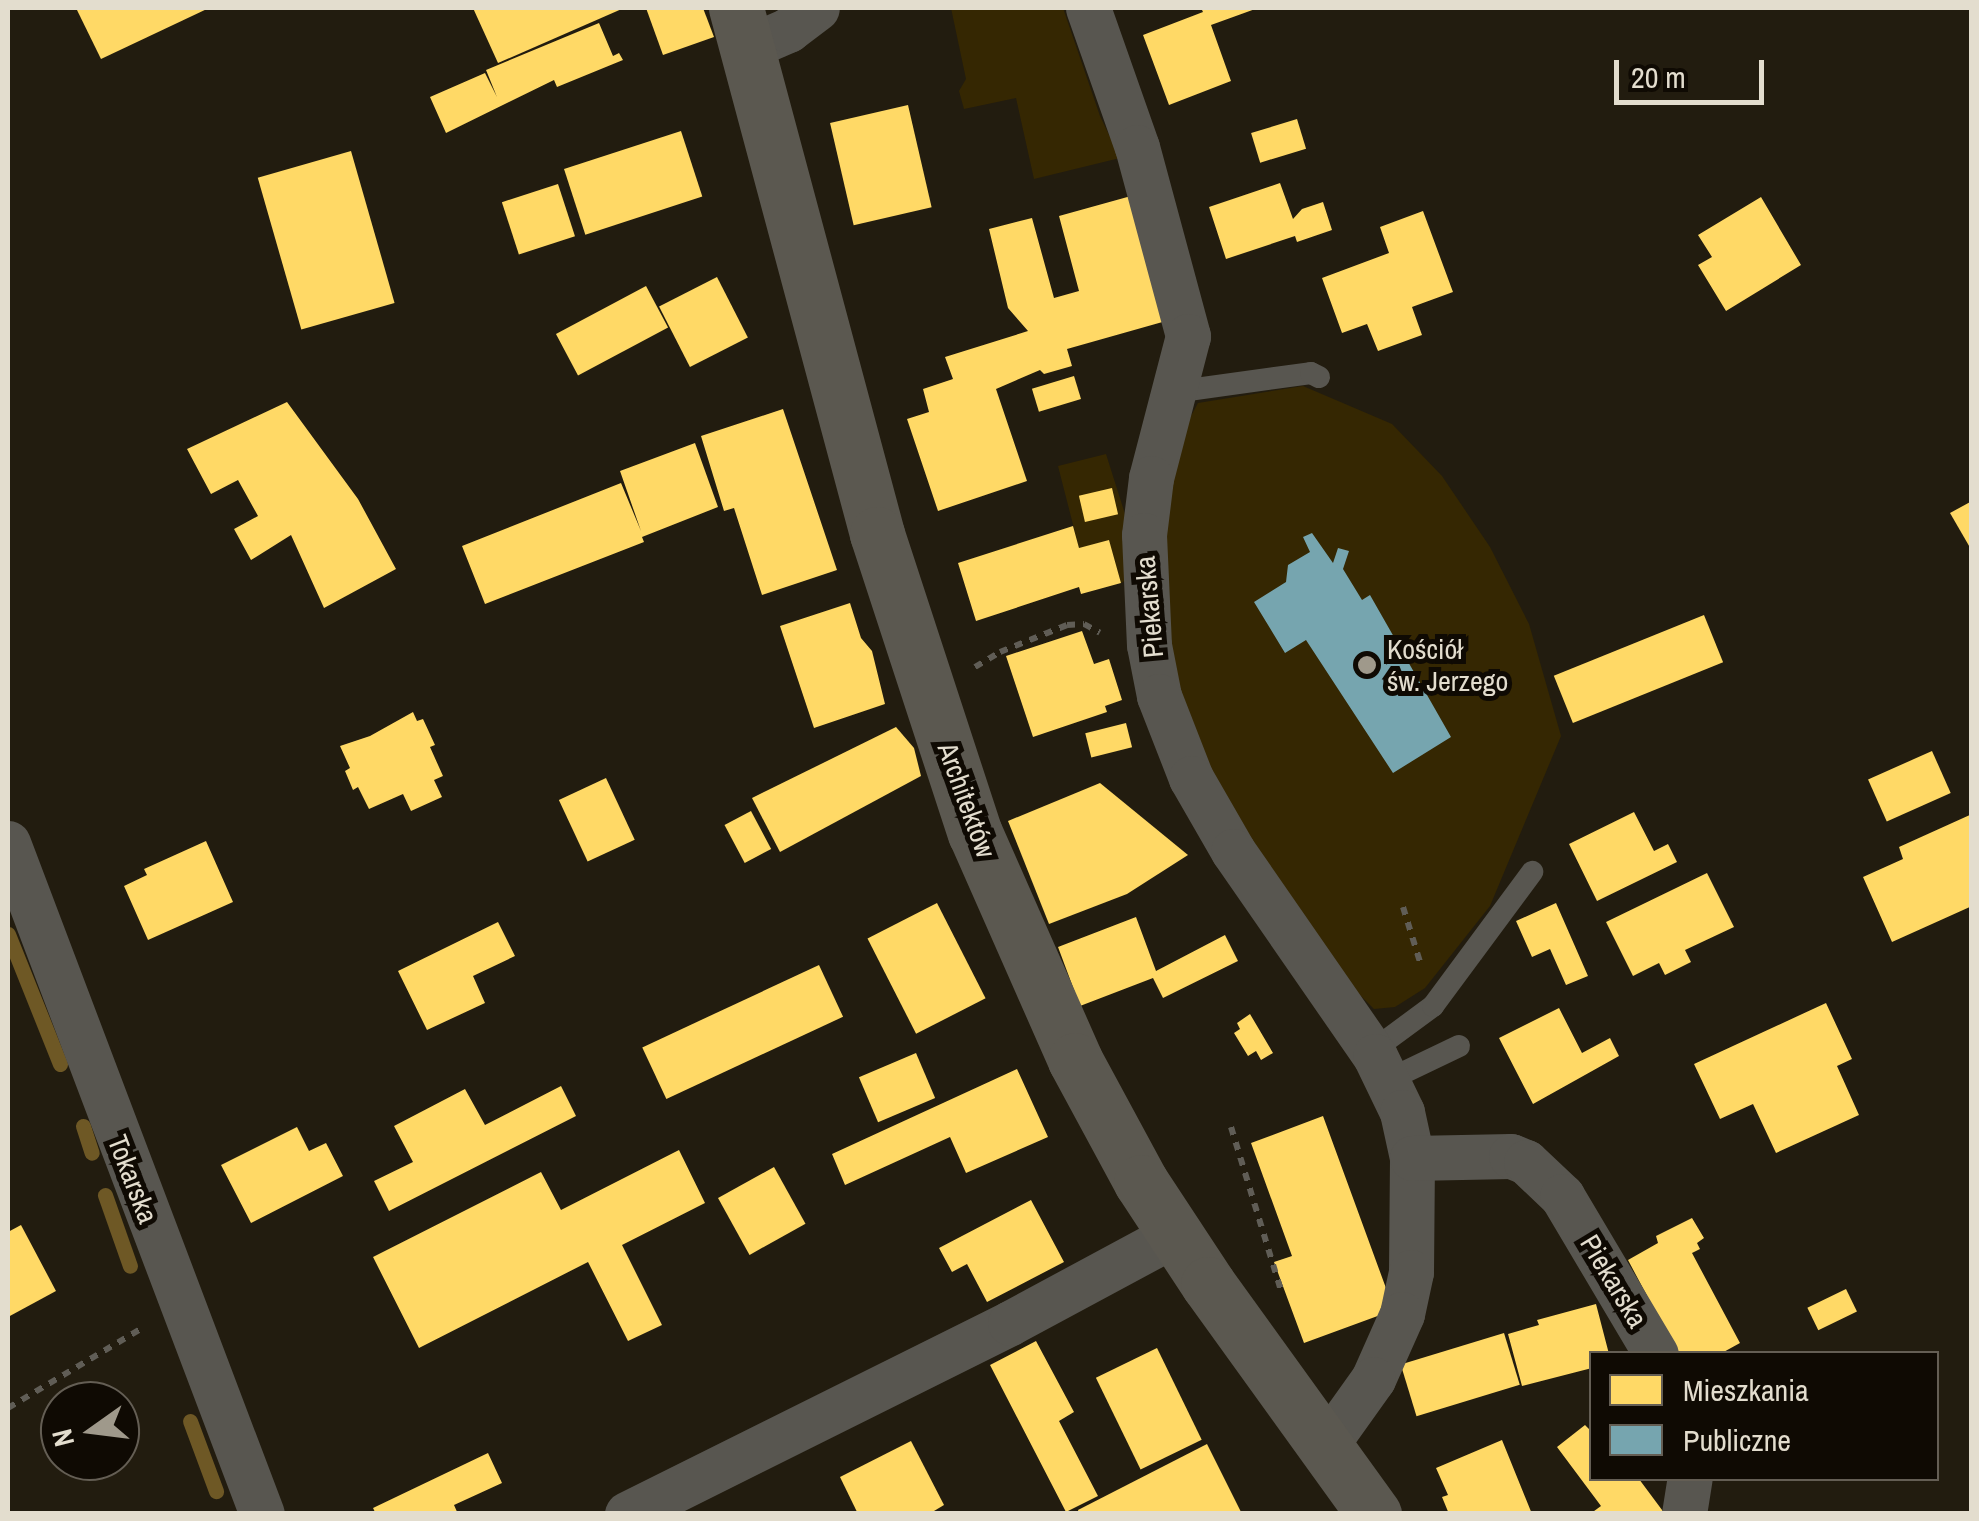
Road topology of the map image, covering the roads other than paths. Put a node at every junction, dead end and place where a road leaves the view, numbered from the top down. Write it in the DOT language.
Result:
graph roads {
  1 [pos="817,8"];
  2 [pos="1088,8"];
  3 [pos="743,27"];
  4 [pos="1320,377"];
  5 [pos="1174,392"];
  6 [pos="8,842"];
  7 [pos="1532,872"];
  8 [pos="1459,1046"];
  9 [pos="1379,1066"];
  10 [pos="1412,1158"];
  11 [pos="1175,1234"];
  12 [pos="1654,1351"];
  13 [pos="1326,1445"];
  14 [pos="1690,1481"];
  15 [pos="1358,1509"];
  16 [pos="262,1514"];
  17 [pos="626,1514"];
  18 [pos="1684,1514"];
  1 -- 3 [label="street"];
  2 -- 5 [label="street, Piekarska"];
  3 -- 11 [label="street, Architektów"];
  4 -- 5 [label="lane"];
  5 -- 9 [label="street, Piekarska"];
  6 -- 16 [label="street, Tokarska"];
  7 -- 9 [label="lane"];
  8 -- 9 [label="lane"];
  9 -- 10 [label="street, Piekarska"];
  10 -- 12 [label="street, Piekarska"];
  10 -- 13 [label="street, Piekarska"];
  11 -- 13 [label="street, Architektów"];
  11 -- 17 [label="street"];
  13 -- 15 [label="street, Architektów"];
  14 -- 18 [label="street"];
}
